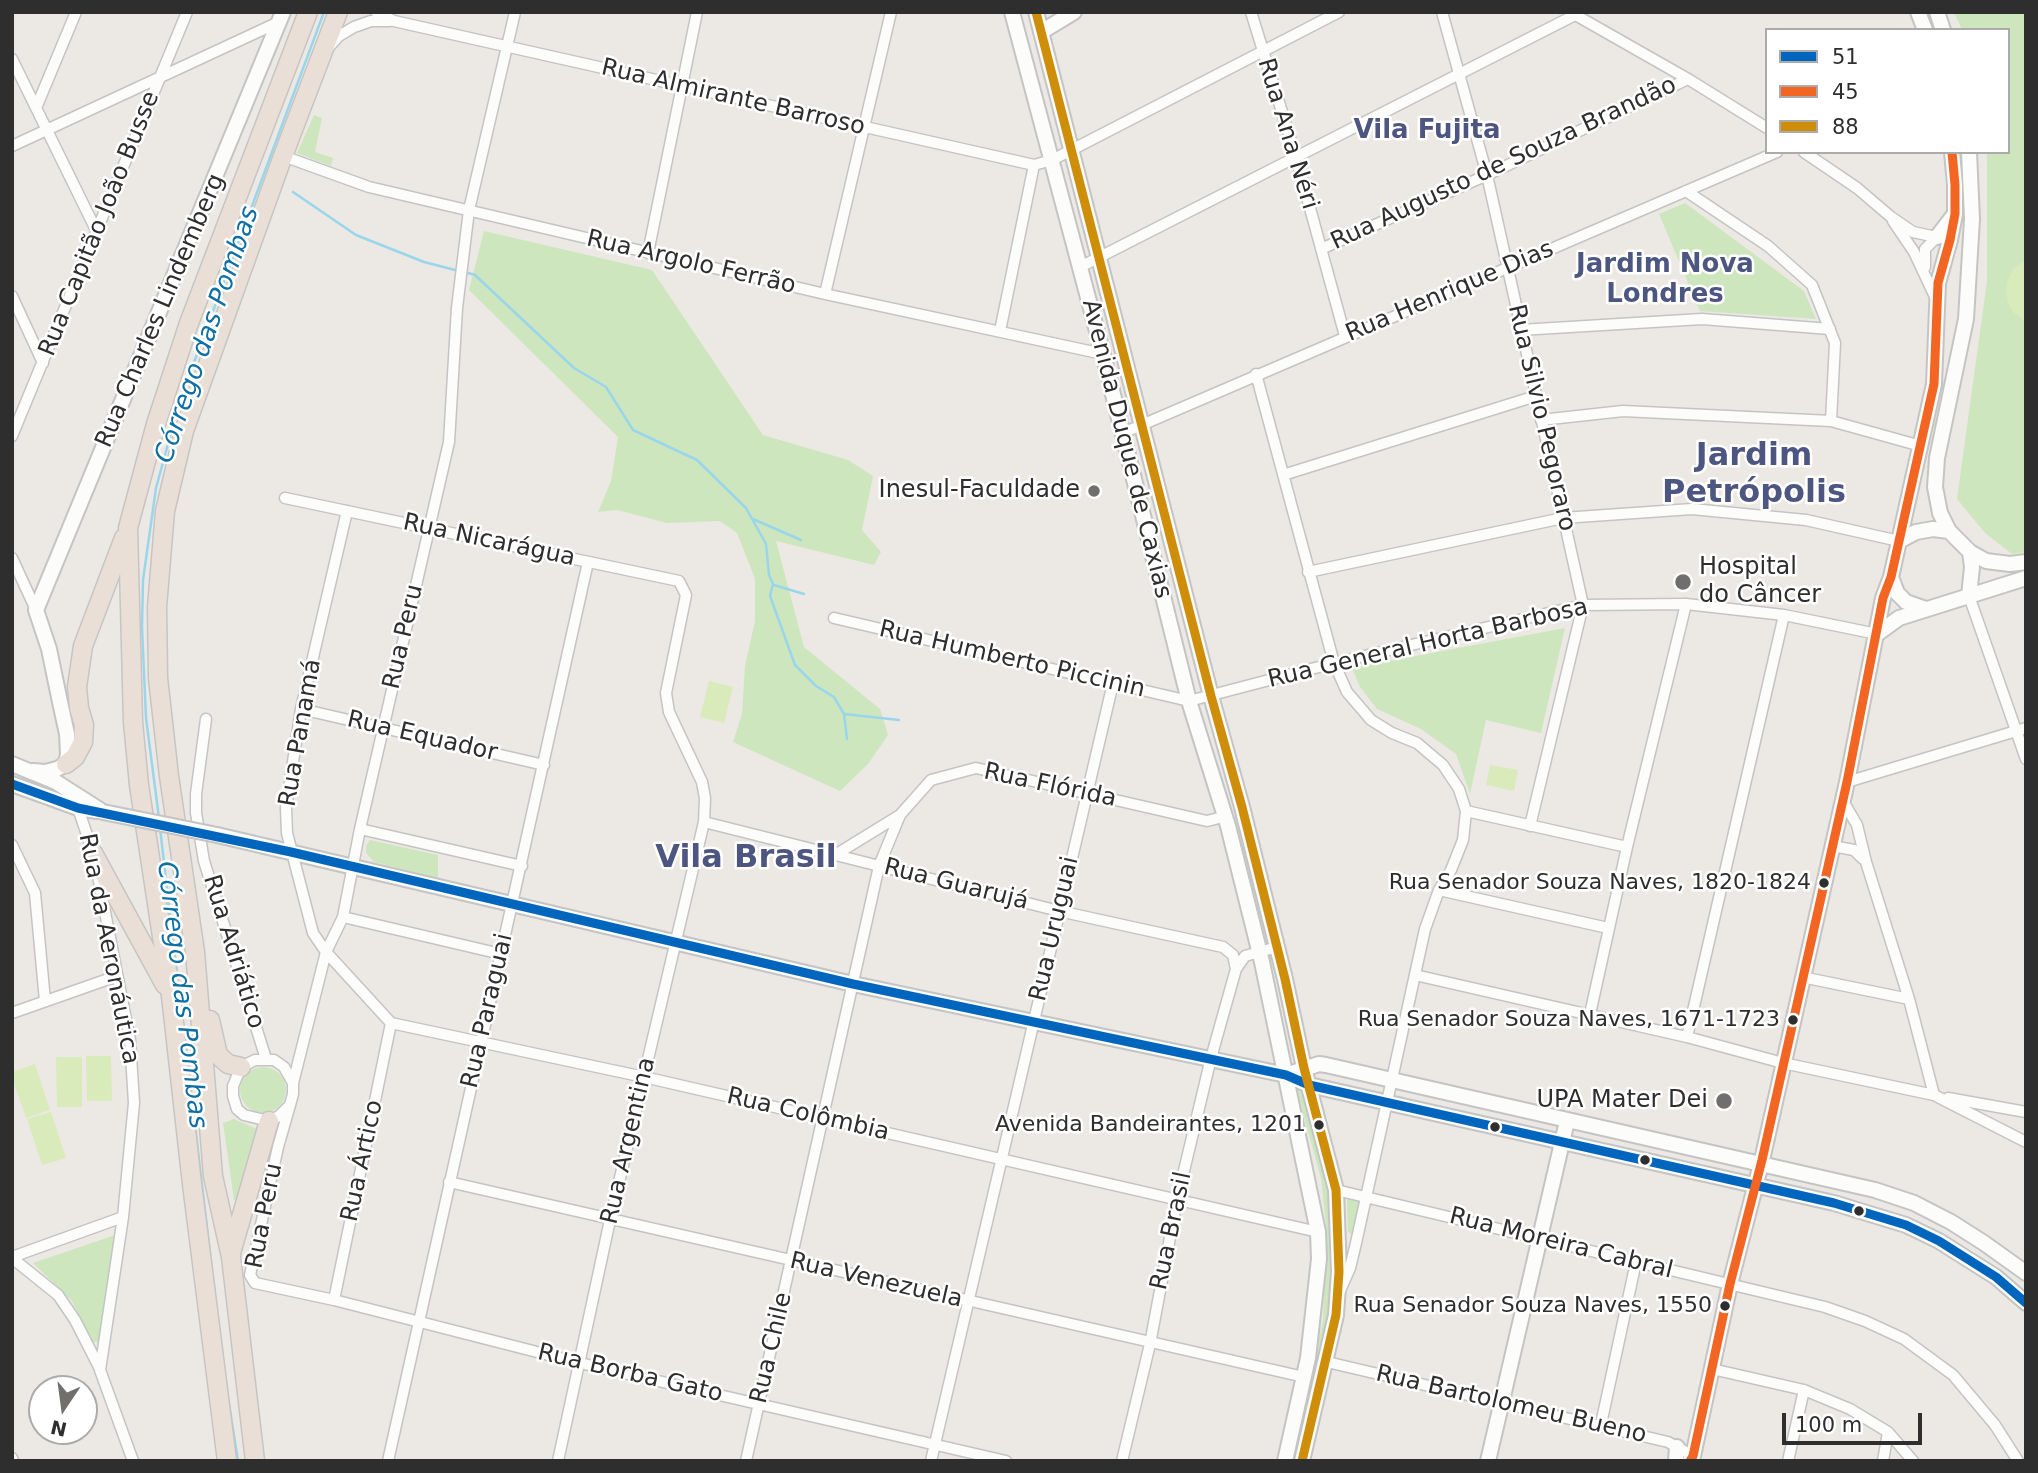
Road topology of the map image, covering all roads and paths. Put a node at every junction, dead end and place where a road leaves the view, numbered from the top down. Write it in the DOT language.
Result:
graph roads {
  1 [pos="76,12"];
  2 [pos="187,12"];
  3 [pos="308,12"];
  4 [pos="338,12"];
  5 [pos="376,12"];
  6 [pos="515,12"];
  7 [pos="697,12"];
  8 [pos="891,12"];
  9 [pos="1012,12"];
  10 [pos="1036,12"];
  11 [pos="1074,12"];
  12 [pos="1251,12"];
  13 [pos="1339,12"];
  14 [pos="1442,12"];
  15 [pos="1918,12"];
  16 [pos="1573,14"];
  17 [pos="282,17"];
  18 [pos="394,22"];
  19 [pos="1925,28"];
  20 [pos="1041,32"];
  21 [pos="507,48"];
  22 [pos="1263,52"];
  23 [pos="322,55"];
  24 [pos="12,59"];
  25 [pos="1459,73"];
  26 [pos="160,78"];
  27 [pos="1688,79"];
  28 [pos="681,84"];
  29 [pos="1058,101"];
  30 [pos="1037,105"];
  31 [pos="36,108"];
  32 [pos="1765,127"];
  33 [pos="863,128"];
  34 [pos="47,129"];
  35 [pos="12,146"];
  36 [pos="1070,150"];
  37 [pos="1772,154"];
  38 [pos="1807,154"];
  39 [pos="1952,154"];
  40 [pos="1969,154"];
  41 [pos="283,156"];
  42 [pos="1296,157"];
  43 [pos="1052,160"];
  44 [pos="1034,165"];
  45 [pos="1487,175"];
  46 [pos="1686,191"];
  47 [pos="469,210"];
  48 [pos="1891,217"];
  49 [pos="97,232"];
  50 [pos="1944,239"];
  51 [pos="1321,249"];
  52 [pos="648,253"];
  53 [pos="1098,258"];
  54 [pos="1970,260"];
  55 [pos="1080,267"];
  56 [pos="1507,268"];
  57 [pos="1927,277"];
  58 [pos="825,294"];
  59 [pos="12,296"];
  60 [pos="1090,302"];
  61 [pos="1937,304"];
  62 [pos="1116,325"];
  63 [pos="1830,329"];
  64 [pos="1520,330"];
  65 [pos="1000,331"];
  66 [pos="1345,336"];
  67 [pos="1103,354"];
  68 [pos="43,363"];
  69 [pos="1256,374"];
  70 [pos="1536,397"];
  71 [pos="1541,419"];
  72 [pos="1831,421"];
  73 [pos="1142,423"];
  74 [pos="1123,433"];
  75 [pos="12,436"];
  76 [pos="1921,446"];
  77 [pos="1283,475"];
  78 [pos="285,498"];
  79 [pos="347,511"];
  80 [pos="1563,518"];
  81 [pos="1146,526"];
  82 [pos="128,528"];
  83 [pos="429,528"];
  84 [pos="1949,531"];
  85 [pos="1899,541"];
  86 [pos="1970,552"];
  87 [pos="12,558"];
  88 [pos="588,562"];
  89 [pos="2026,562"];
  90 [pos="1308,572"];
  91 [pos="1181,577"];
  92 [pos="1891,577"];
  93 [pos="2026,578"];
  94 [pos="686,595"];
  95 [pos="1969,596"];
  96 [pos="1686,604"];
  97 [pos="1583,605"];
  98 [pos="1926,609"];
  99 [pos="36,610"];
  100 [pos="1784,615"];
  101 [pos="834,618"];
  102 [pos="1877,634"];
  103 [pos="1334,663"];
  104 [pos="1113,683"];
  105 [pos="1210,696"];
  106 [pos="1189,701"];
  107 [pos="301,709"];
  108 [pos="206,719"];
  109 [pos="383,728"];
  110 [pos="2020,730"];
  111 [pos="2026,759"];
  112 [pos="12,764"];
  113 [pos="66,764"];
  114 [pos="544,765"];
  115 [pos="33,771"];
  116 [pos="1847,782"];
  117 [pos="12,784"];
  118 [pos="1087,794"];
  119 [pos="1843,801"];
  120 [pos="78,808"];
  121 [pos="1466,811"];
  122 [pos="103,812"];
  123 [pos="1244,814"];
  124 [pos="900,815"];
  125 [pos="1227,819"];
  126 [pos="704,822"];
  127 [pos="1530,825"];
  128 [pos="360,829"];
  129 [pos="1858,832"];
  130 [pos="12,845"];
  131 [pos="1838,846"];
  132 [pos="1627,847"];
  133 [pos="291,852"];
  134 [pos="93,853"];
  135 [pos="835,855"];
  136 [pos="1866,862"];
  137 [pos="522,866"];
  138 [pos="879,866"];
  139 [pos="352,867"];
  140 [pos="1439,890"];
  141 [pos="512,904"];
  142 [pos="1059,911"];
  143 [pos="343,917"];
  144 [pos="1608,928"];
  145 [pos="676,942"];
  146 [pos="1277,947"];
  147 [pos="195,952"];
  148 [pos="326,952"];
  149 [pos="1260,952"];
  150 [pos="501,954"];
  151 [pos="1236,969"];
  152 [pos="1415,975"];
  153 [pos="117,976"];
  154 [pos="1802,977"];
  155 [pos="853,984"];
  156 [pos="171,996"];
  157 [pos="1909,999"];
  158 [pos="45,1002"];
  159 [pos="12,1013"];
  160 [pos="1590,1014"];
  161 [pos="1034,1020"];
  162 [pos="391,1023"];
  163 [pos="1687,1037"];
  164 [pos="480,1042"];
  165 [pos="299,1056"];
  166 [pos="1211,1058"];
  167 [pos="266,1059"];
  168 [pos="1783,1063"];
  169 [pos="284,1067"];
  170 [pos="241,1068"];
  171 [pos="1304,1068"];
  172 [pos="1286,1075"];
  173 [pos="644,1077"];
  174 [pos="1391,1080"];
  175 [pos="293,1083"];
  176 [pos="1308,1085"];
  177 [pos="1934,1095"];
  178 [pos="1386,1102"];
  179 [pos="290,1105"];
  180 [pos="2024,1112"];
  181 [pos="823,1118"];
  182 [pos="269,1121"];
  183 [pos="1567,1121"];
  184 [pos="1990,1123"];
  185 [pos="1562,1142"];
  186 [pos="2026,1142"];
  187 [pos="278,1147"];
  188 [pos="1001,1160"];
  189 [pos="1761,1164"];
  190 [pos="1839,1181"];
  191 [pos="449,1182"];
  192 [pos="1754,1185"];
  193 [pos="1336,1190"];
  194 [pos="1366,1197"];
  195 [pos="1177,1200"];
  196 [pos="1834,1203"];
  197 [pos="123,1217"];
  198 [pos="610,1220"];
  199 [pos="1318,1232"];
  200 [pos="1540,1238"];
  201 [pos="12,1257"];
  202 [pos="230,1257"];
  203 [pos="791,1261"];
  204 [pos="1636,1262"];
  205 [pos="2026,1273"];
  206 [pos="255,1283"];
  207 [pos="1730,1284"];
  208 [pos="1339,1293"];
  209 [pos="334,1300"];
  210 [pos="968,1302"];
  211 [pos="2026,1303"];
  212 [pos="420,1321"];
  213 [pos="1150,1344"];
  214 [pos="1327,1362"];
  215 [pos="580,1363"];
  216 [pos="1712,1368"];
  217 [pos="100,1370"];
  218 [pos="1304,1377"];
  219 [pos="1804,1390"];
  220 [pos="1501,1402"];
  221 [pos="759,1404"];
  222 [pos="1601,1424"];
  223 [pos="1888,1432"];
  224 [pos="935,1444"];
  225 [pos="1676,1454"];
  226 [pos="226,1459"];
  227 [pos="1692,1459"];
  228 [pos="133,1461"];
  229 [pos="255,1461"];
  230 [pos="388,1461"];
  231 [pos="558,1461"];
  232 [pos="746,1461"];
  233 [pos="931,1461"];
  234 [pos="1006,1461"];
  235 [pos="1122,1461"];
  236 [pos="1285,1461"];
  237 [pos="1302,1461"];
  238 [pos="1488,1461"];
  239 [pos="1788,1461"];
  240 [pos="1883,1461"];
  241 [pos="1913,1461"];
  242 [pos="2018,1461"];
  1 -- 31 [label="street"];
  2 -- 26 [label="street, Rua Capitão João Busse"];
  3 -- 82 [label="highway"];
  4 -- 23 [label="highway"];
  5 -- 18 [label="street, Rua Almirante Barroso"];
  6 -- 21 [label="street, Rua Peru"];
  7 -- 28 [label="street"];
  8 -- 33 [label="street"];
  9 -- 30 [label="main road, Avenida Duque de Caxias"];
  10 -- 20 [label="main road, Avenida Duque de Caxias"];
  11 -- 20 [label="main road"];
  12 -- 22 [label="street, Rua Ana Néri"];
  13 -- 22 [label="street, Rua Almirante Barroso"];
  14 -- 25 [label="street, Rua Silvio Pegoraro"];
  15 -- 19 [label="main road"];
  16 -- 25 [label="street"];
  16 -- 27 [label="street"];
  17 -- 26 [label="street"];
  17 -- 99 [label="main road, Rua Charles Lindemberg"];
  18 -- 21 [label="street, Rua Almirante Barroso"];
  18 -- 23 [label="street, Rua Almirante Barroso"];
  20 -- 29 [label="main road, Avenida Duque de Caxias"];
  21 -- 28 [label="street, Rua Almirante Barroso"];
  21 -- 47 [label="street, Rua Peru"];
  22 -- 36 [label="street, Rua Almirante Barroso"];
  22 -- 42 [label="street, Rua Ana Néri"];
  23 -- 41 [label="highway"];
  24 -- 31 [label="street"];
  25 -- 42 [label="street"];
  25 -- 45 [label="street, Rua Silvio Pegoraro"];
  26 -- 34 [label="street"];
  26 -- 49 [label="street, Rua Capitão João Busse"];
  27 -- 32 [label="street"];
  27 -- 45 [label="street, Rua Augusto de Souza Brandão"];
  28 -- 33 [label="street, Rua Almirante Barroso"];
  28 -- 52 [label="street"];
  29 -- 30 [label="main road"];
  29 -- 36 [label="main road, Avenida Duque de Caxias"];
  30 -- 43 [label="main road, Avenida Duque de Caxias"];
  31 -- 34 [label="street"];
  33 -- 44 [label="street, Rua Almirante Barroso"];
  33 -- 58 [label="street"];
  34 -- 35 [label="street"];
  34 -- 49 [label="street"];
  36 -- 43 [label="street, Rua Almirante Barroso"];
  36 -- 53 [label="main road, Avenida Duque de Caxias"];
  37 -- 46 [label="street, Rua Henrique Dias"];
  38 -- 48 [label="street"];
  39 -- 50 [label="main road"];
  40 -- 54 [label="main road"];
  41 -- 47 [label="street, Rua Argolo Ferrão"];
  41 -- 147 [label="highway"];
  42 -- 51 [label="street, Rua Ana Néri"];
  42 -- 53 [label="street"];
  43 -- 44 [label="street, Rua Almirante Barroso"];
  43 -- 55 [label="main road, Avenida Duque de Caxias"];
  44 -- 65 [label="street"];
  45 -- 51 [label="street, Rua Augusto de Souza Brandão"];
  45 -- 56 [label="street, Rua Silvio Pegoraro"];
  46 -- 56 [label="street, Rua Henrique Dias"];
  46 -- 63 [label="street"];
  47 -- 52 [label="street, Rua Argolo Ferrão"];
  47 -- 83 [label="street, Rua Peru"];
  48 -- 50 [label="street"];
  48 -- 57 [label="street"];
  49 -- 68 [label="street, Rua Capitão João Busse"];
  50 -- 54 [label="main road"];
  50 -- 57 [label="street"];
  50 -- 61 [label="main road"];
  51 -- 66 [label="street, Rua Ana Néri"];
  52 -- 58 [label="street, Rua Argolo Ferrão"];
  53 -- 55 [label="street"];
  53 -- 62 [label="main road, Avenida Duque de Caxias"];
  54 -- 84 [label="main road"];
  55 -- 60 [label="main road, Avenida Duque de Caxias"];
  56 -- 64 [label="street, Rua Silvio Pegoraro"];
  56 -- 66 [label="street, Rua Henrique Dias"];
  57 -- 61 [label="street"];
  58 -- 65 [label="street, Rua Argolo Ferrão"];
  59 -- 68 [label="street"];
  60 -- 62 [label="main road"];
  60 -- 67 [label="main road, Avenida Duque de Caxias"];
  61 -- 76 [label="main road"];
  62 -- 73 [label="main road, Avenida Duque de Caxias"];
  63 -- 64 [label="street"];
  63 -- 72 [label="street"];
  64 -- 70 [label="street, Rua Silvio Pegoraro"];
  65 -- 67 [label="street, Rua Argolo Ferrão"];
  66 -- 69 [label="street, Rua Henrique Dias"];
  67 -- 74 [label="main road, Avenida Duque de Caxias"];
  68 -- 75 [label="street, Rua Capitão João Busse"];
  69 -- 73 [label="street, Rua Henrique Dias"];
  69 -- 77 [label="street"];
  70 -- 71 [label="street, Rua Silvio Pegoraro"];
  70 -- 77 [label="street"];
  71 -- 72 [label="street"];
  71 -- 80 [label="street, Rua Silvio Pegoraro"];
  72 -- 76 [label="street"];
  73 -- 74 [label="street, Rua Henrique Dias"];
  73 -- 91 [label="main road, Avenida Duque de Caxias"];
  74 -- 81 [label="main road, Avenida Duque de Caxias"];
  76 -- 85 [label="main road"];
  77 -- 90 [label="street"];
  78 -- 79 [label="street, Rua Nicarágua"];
  79 -- 83 [label="street, Rua Nicarágua"];
  79 -- 107 [label="street, Rua Panamá"];
  80 -- 85 [label="street"];
  80 -- 90 [label="street"];
  80 -- 97 [label="street, Rua Silvio Pegoraro"];
  81 -- 91 [label="main road"];
  81 -- 106 [label="main road, Avenida Duque de Caxias"];
  82 -- 113 [label="highway"];
  82 -- 156 [label="highway"];
  83 -- 88 [label="street, Rua Nicarágua"];
  83 -- 109 [label="street, Rua Peru"];
  84 -- 85 [label="main road"];
  84 -- 86 [label="main road"];
  85 -- 92 [label="main road"];
  86 -- 89 [label="main road"];
  86 -- 95 [label="main road"];
  87 -- 99 [label="street"];
  88 -- 94 [label="street, Rua Nicarágua"];
  88 -- 114 [label="street, Rua Paraguai"];
  90 -- 103 [label="street"];
  91 -- 105 [label="main road, Avenida Duque de Caxias"];
  92 -- 98 [label="main road"];
  92 -- 102 [label="main road"];
  93 -- 95 [label="main road"];
  94 -- 126 [label="street, Rua Argentina"];
  95 -- 98 [label="main road"];
  95 -- 110 [label="street"];
  96 -- 97 [label="street, Rua General Horta Barbosa"];
  96 -- 100 [label="street, Rua General Horta Barbosa"];
  96 -- 132 [label="street"];
  97 -- 103 [label="street, Rua General Horta Barbosa"];
  97 -- 127 [label="street, Rua Silvio Pegoraro"];
  98 -- 102 [label="main road"];
  99 -- 113 [label="main road"];
  100 -- 102 [label="street, Rua General Horta Barbosa"];
  100 -- 163 [label="street"];
  101 -- 104 [label="street, Rua Humberto Piccinin"];
  102 -- 116 [label="main road"];
  103 -- 105 [label="street, Rua General Horta Barbosa"];
  103 -- 121 [label="street"];
  104 -- 106 [label="street, Rua Humberto Piccinin"];
  104 -- 118 [label="street, Rua Uruguai"];
  105 -- 106 [label="street, Rua General Horta Barbosa"];
  105 -- 123 [label="main road, Avenida Duque de Caxias"];
  106 -- 125 [label="main road, Avenida Duque de Caxias"];
  107 -- 109 [label="street, Rua Equador"];
  107 -- 133 [label="street, Rua Panamá"];
  108 -- 167 [label="street, Rua Adriático"];
  109 -- 114 [label="street, Rua Equador"];
  109 -- 128 [label="street, Rua Peru"];
  110 -- 111 [label="street"];
  110 -- 116 [label="street"];
  112 -- 115 [label="main road"];
  113 -- 115 [label="main road"];
  114 -- 137 [label="street, Rua Paraguai"];
  115 -- 122 [label="main road"];
  116 -- 119 [label="main road"];
  117 -- 120 [label="main road"];
  118 -- 124 [label="street, Rua Flórida"];
  118 -- 125 [label="street, Rua Flórida"];
  118 -- 142 [label="street, Rua Uruguai"];
  119 -- 129 [label="street"];
  119 -- 131 [label="main road"];
  120 -- 122 [label="main road"];
  120 -- 134 [label="street, Rua da Aeronáutica"];
  121 -- 127 [label="street"];
  121 -- 140 [label="street"];
  122 -- 133 [label="main road, bridge"];
  123 -- 125 [label="main road"];
  123 -- 146 [label="main road, Avenida Duque de Caxias"];
  124 -- 135 [label="street"];
  124 -- 138 [label="street, Rua Flórida"];
  125 -- 149 [label="main road, Avenida Duque de Caxias"];
  126 -- 135 [label="street, Rua Guarujá"];
  126 -- 145 [label="street, Rua Argentina"];
  127 -- 132 [label="street"];
  128 -- 137 [label="street"];
  128 -- 139 [label="street, Rua Peru"];
  129 -- 131 [label="street"];
  129 -- 136 [label="street"];
  130 -- 158 [label="street"];
  131 -- 136 [label="street"];
  131 -- 154 [label="main road"];
  132 -- 144 [label="street"];
  133 -- 139 [label="main road"];
  133 -- 148 [label="street, Rua Panamá"];
  134 -- 153 [label="street, Rua da Aeronáutica"];
  134 -- 156 [label="highway"];
  135 -- 138 [label="street, Rua Guarujá"];
  136 -- 157 [label="street"];
  137 -- 141 [label="street, Rua Paraguai"];
  138 -- 142 [label="street, Rua Guarujá"];
  138 -- 155 [label="street, Rua Chile"];
  139 -- 141 [label="main road"];
  139 -- 143 [label="street, Rua Peru"];
  140 -- 144 [label="street"];
  140 -- 152 [label="street"];
  141 -- 145 [label="main road"];
  141 -- 150 [label="street, Rua Paraguai"];
  142 -- 151 [label="street, Rua Guarujá"];
  142 -- 161 [label="street, Rua Uruguai"];
  143 -- 148 [label="street, Rua Peru"];
  143 -- 150 [label="street"];
  144 -- 160 [label="street"];
  145 -- 155 [label="main road"];
  145 -- 173 [label="street, Rua Argentina"];
  146 -- 149 [label="street"];
  146 -- 171 [label="main road, Avenida Duque de Caxias"];
  147 -- 170 [label="highway"];
  147 -- 202 [label="highway"];
  148 -- 162 [label="street"];
  148 -- 165 [label="street, Rua Peru"];
  149 -- 151 [label="street"];
  149 -- 172 [label="main road, Avenida Duque de Caxias"];
  150 -- 164 [label="street, Rua Paraguai"];
  151 -- 166 [label="street, Rua Brasil"];
  152 -- 160 [label="street"];
  152 -- 174 [label="street"];
  153 -- 158 [label="street"];
  153 -- 197 [label="street, Rua da Aeronáutica"];
  154 -- 157 [label="street"];
  154 -- 168 [label="main road"];
  155 -- 161 [label="main road"];
  155 -- 181 [label="street, Rua Chile"];
  156 -- 226 [label="highway"];
  157 -- 177 [label="street"];
  158 -- 159 [label="street"];
  160 -- 163 [label="street"];
  161 -- 166 [label="main road"];
  161 -- 188 [label="street, Rua Uruguai"];
  162 -- 164 [label="street, Rua Colômbia"];
  162 -- 209 [label="street, Rua Ártico"];
  163 -- 168 [label="street"];
  164 -- 173 [label="street, Rua Colômbia"];
  164 -- 191 [label="street, Rua Paraguai"];
  165 -- 169 [label="street"];
  165 -- 175 [label="street, Rua Peru"];
  166 -- 172 [label="main road"];
  166 -- 195 [label="street, Rua Brasil"];
  167 -- 169 [label="street"];
  167 -- 170 [label="street"];
  168 -- 177 [label="street"];
  168 -- 189 [label="main road"];
  169 -- 175 [label="street"];
  170 -- 182 [label="street"];
  171 -- 172 [label="main road"];
  171 -- 174 [label="main road"];
  171 -- 176 [label="main road, Avenida Duque de Caxias"];
  172 -- 176 [label="main road"];
  172 -- 199 [label="main road, Avenida Duque de Caxias"];
  173 -- 181 [label="street, Rua Colômbia"];
  173 -- 198 [label="street, Rua Argentina"];
  174 -- 178 [label="street"];
  174 -- 183 [label="main road"];
  175 -- 179 [label="street"];
  176 -- 178 [label="main road"];
  176 -- 193 [label="main road, Avenida Duque de Caxias"];
  177 -- 180 [label="street"];
  177 -- 184 [label="street"];
  178 -- 185 [label="main road"];
  178 -- 194 [label="street"];
  179 -- 182 [label="street"];
  179 -- 187 [label="street, Rua Peru"];
  180 -- 184 [label="street"];
  181 -- 188 [label="street, Rua Colômbia"];
  181 -- 203 [label="street, Rua Chile"];
  182 -- 187 [label="street, Rua Peru"];
  182 -- 202 [label="highway"];
  183 -- 185 [label="main road"];
  183 -- 189 [label="main road"];
  184 -- 186 [label="street"];
  185 -- 192 [label="main road"];
  185 -- 200 [label="main road"];
  187 -- 206 [label="street, Rua Peru"];
  188 -- 195 [label="street, Rua Colômbia"];
  188 -- 210 [label="street, Rua Uruguai"];
  189 -- 190 [label="main road"];
  189 -- 192 [label="main road"];
  190 -- 196 [label="main road"];
  190 -- 205 [label="main road"];
  191 -- 198 [label="street, Rua Venezuela"];
  191 -- 212 [label="street, Rua Paraguai"];
  192 -- 196 [label="main road"];
  192 -- 207 [label="main road"];
  193 -- 194 [label="street, Rua Moreira Cabral"];
  193 -- 208 [label="main road, Avenida Duque de Caxias"];
  194 -- 200 [label="street, Rua Moreira Cabral"];
  194 -- 208 [label="street"];
  195 -- 199 [label="street, Rua Colômbia"];
  195 -- 213 [label="street, Rua Brasil"];
  196 -- 211 [label="main road"];
  197 -- 201 [label="street"];
  197 -- 217 [label="street, Rua da Aeronáutica"];
  198 -- 203 [label="street, Rua Venezuela"];
  198 -- 215 [label="street, Rua Argentina"];
  199 -- 218 [label="main road, Avenida Duque de Caxias"];
  200 -- 204 [label="street, Rua Moreira Cabral"];
  200 -- 220 [label="main road"];
  201 -- 217 [label="street"];
  202 -- 229 [label="highway"];
  203 -- 210 [label="street, Rua Venezuela"];
  203 -- 221 [label="street, Rua Chile"];
  204 -- 207 [label="street, Rua Moreira Cabral"];
  204 -- 222 [label="street"];
  206 -- 209 [label="street, Rua Borba Gato"];
  207 -- 216 [label="main road"];
  207 -- 242 [label="street, Rua Moreira Cabral"];
  208 -- 214 [label="main road, Avenida Duque de Caxias"];
  209 -- 212 [label="street, Rua Borba Gato"];
  210 -- 213 [label="street, Rua Venezuela"];
  210 -- 224 [label="street, Rua Uruguai"];
  212 -- 215 [label="street, Rua Borba Gato"];
  212 -- 230 [label="street, Rua Paraguai"];
  213 -- 218 [label="street, Rua Venezuela"];
  213 -- 235 [label="street, Rua Brasil"];
  214 -- 220 [label="street, Rua Bartolomeu Bueno"];
  214 -- 237 [label="main road, Avenida Duque de Caxias"];
  215 -- 221 [label="street, Rua Borba Gato"];
  215 -- 231 [label="street, Rua Argentina"];
  216 -- 219 [label="street"];
  216 -- 227 [label="main road"];
  217 -- 228 [label="street"];
  218 -- 236 [label="main road, Avenida Duque de Caxias"];
  219 -- 223 [label="street"];
  219 -- 239 [label="street"];
  220 -- 222 [label="street, Rua Bartolomeu Bueno"];
  220 -- 238 [label="main road"];
  221 -- 224 [label="street, Rua Borba Gato"];
  221 -- 232 [label="street, Rua Chile"];
  222 -- 225 [label="street, Rua Bartolomeu Bueno"];
  223 -- 240 [label="street"];
  223 -- 241 [label="street"];
  224 -- 233 [label="street, Rua Uruguai"];
  224 -- 234 [label="street, Rua Borba Gato"];
  225 -- 227 [label="street, Rua Bartolomeu Bueno"];
}
